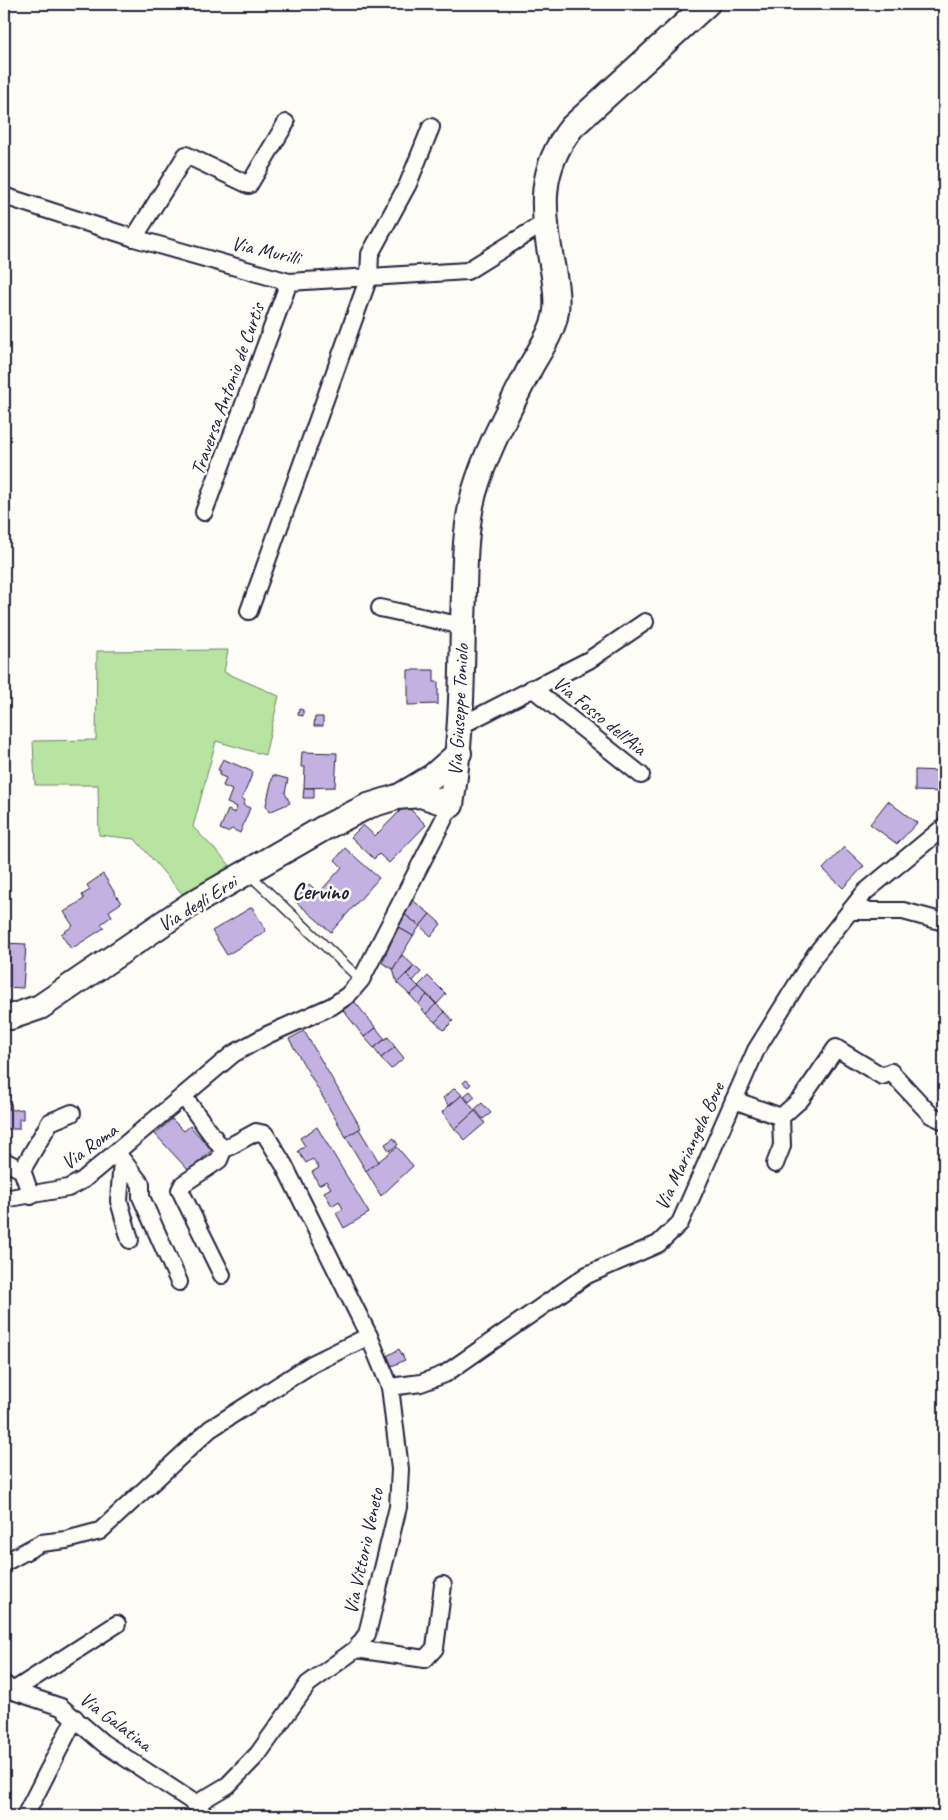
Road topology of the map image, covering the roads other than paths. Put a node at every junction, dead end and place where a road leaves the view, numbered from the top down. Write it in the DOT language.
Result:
graph roads {
  1 [pos="707,4"];
  2 [pos="286,123"];
  3 [pos="431,126"];
  4 [pos="4,196"];
  5 [pos="544,223"];
  6 [pos="134,238"];
  7 [pos="370,277"];
  8 [pos="289,282"];
  9 [pos="204,512"];
  10 [pos="380,608"];
  11 [pos="249,611"];
  12 [pos="645,622"];
  13 [pos="463,626"];
  14 [pos="532,688"];
  15 [pos="460,726"];
  16 [pos="459,753"];
  17 [pos="640,775"];
  18 [pos="397,797"];
  19 [pos="451,805"];
  20 [pos="944,827"];
  21 [pos="247,872"];
  22 [pos="850,911"];
  23 [pos="944,922"];
  24 [pos="361,980"];
  25 [pos="4,1017"];
  26 [pos="184,1097"];
  27 [pos="734,1100"];
  28 [pos="72,1113"];
  29 [pos="781,1117"];
  30 [pos="944,1121"];
  31 [pos="223,1150"];
  32 [pos="120,1157"];
  33 [pos="4,1161"];
  34 [pos="774,1164"];
  35 [pos="22,1170"];
  36 [pos="31,1196"];
  37 [pos="4,1199"];
  38 [pos="130,1240"];
  39 [pos="222,1275"];
  40 [pos="179,1282"];
  41 [pos="369,1336"];
  42 [pos="390,1387"];
  43 [pos="4,1563"];
  44 [pos="443,1585"];
  45 [pos="117,1624"];
  46 [pos="356,1649"];
  47 [pos="8,1687"];
  48 [pos="75,1718"];
  49 [pos="200,1810"];
  50 [pos="25,1816"];
  1 -- 5 [label="street, Via Giuseppe Toniolo"];
  2 -- 6 [label="street"];
  3 -- 7 [label="street"];
  4 -- 6 [label="street, Via Murilli"];
  5 -- 7 [label="street, Via Murilli"];
  5 -- 13 [label="street, Via Giuseppe Toniolo"];
  6 -- 8 [label="street, Via Murilli"];
  7 -- 8 [label="street, Via Murilli"];
  7 -- 11 [label="street"];
  8 -- 9 [label="street, Traversa Antonio de Curtis"];
  10 -- 13 [label="street"];
  12 -- 14 [label="street, Via Fosso dell'Aia"];
  13 -- 15 [label="street, Via Giuseppe Toniolo"];
  14 -- 15 [label="street, Via Fosso dell'Aia"];
  14 -- 17 [label="street, Via Fosso dell'Aia"];
  15 -- 16 [label="street, Via Giuseppe Toniolo"];
  16 -- 18 [label="street, Via degli Eroi"];
  16 -- 19 [label="street, Via Giuseppe Toniolo"];
  18 -- 19 [label="street, Via degli Eroi"];
  18 -- 21 [label="street, Via degli Eroi"];
  19 -- 24 [label="street, Via Giuseppe Toniolo"];
  20 -- 22 [label="street, Via Mariangela Bove"];
  21 -- 24 [label="lane"];
  21 -- 25 [label="street, Via degli Eroi"];
  22 -- 23 [label="street"];
  22 -- 27 [label="street, Via Mariangela Bove"];
  24 -- 26 [label="street, Via Giuseppe Toniolo"];
  26 -- 31 [label="street"];
  26 -- 32 [label="street, Via Roma"];
  27 -- 29 [label="street"];
  27 -- 42 [label="street, Via Mariangela Bove"];
  28 -- 35 [label="street"];
  29 -- 30 [label="street"];
  29 -- 34 [label="street"];
  31 -- 39 [label="street"];
  31 -- 41 [label="street, Via Vittorio Veneto"];
  32 -- 36 [label="street, Via Roma"];
  32 -- 38 [label="street"];
  32 -- 40 [label="street"];
  33 -- 35 [label="street"];
  35 -- 36 [label="street"];
  36 -- 37 [label="street, Via Roma"];
  41 -- 42 [label="street, Via Vittorio Veneto"];
  41 -- 43 [label="street"];
  42 -- 46 [label="street, Via Vittorio Veneto"];
  44 -- 46 [label="street"];
  45 -- 47 [label="street"];
  46 -- 49 [label="street, Via Vittorio Veneto"];
  47 -- 48 [label="street, Via Galatina"];
  48 -- 49 [label="street, Via Galatina"];
  48 -- 50 [label="street"];
}
